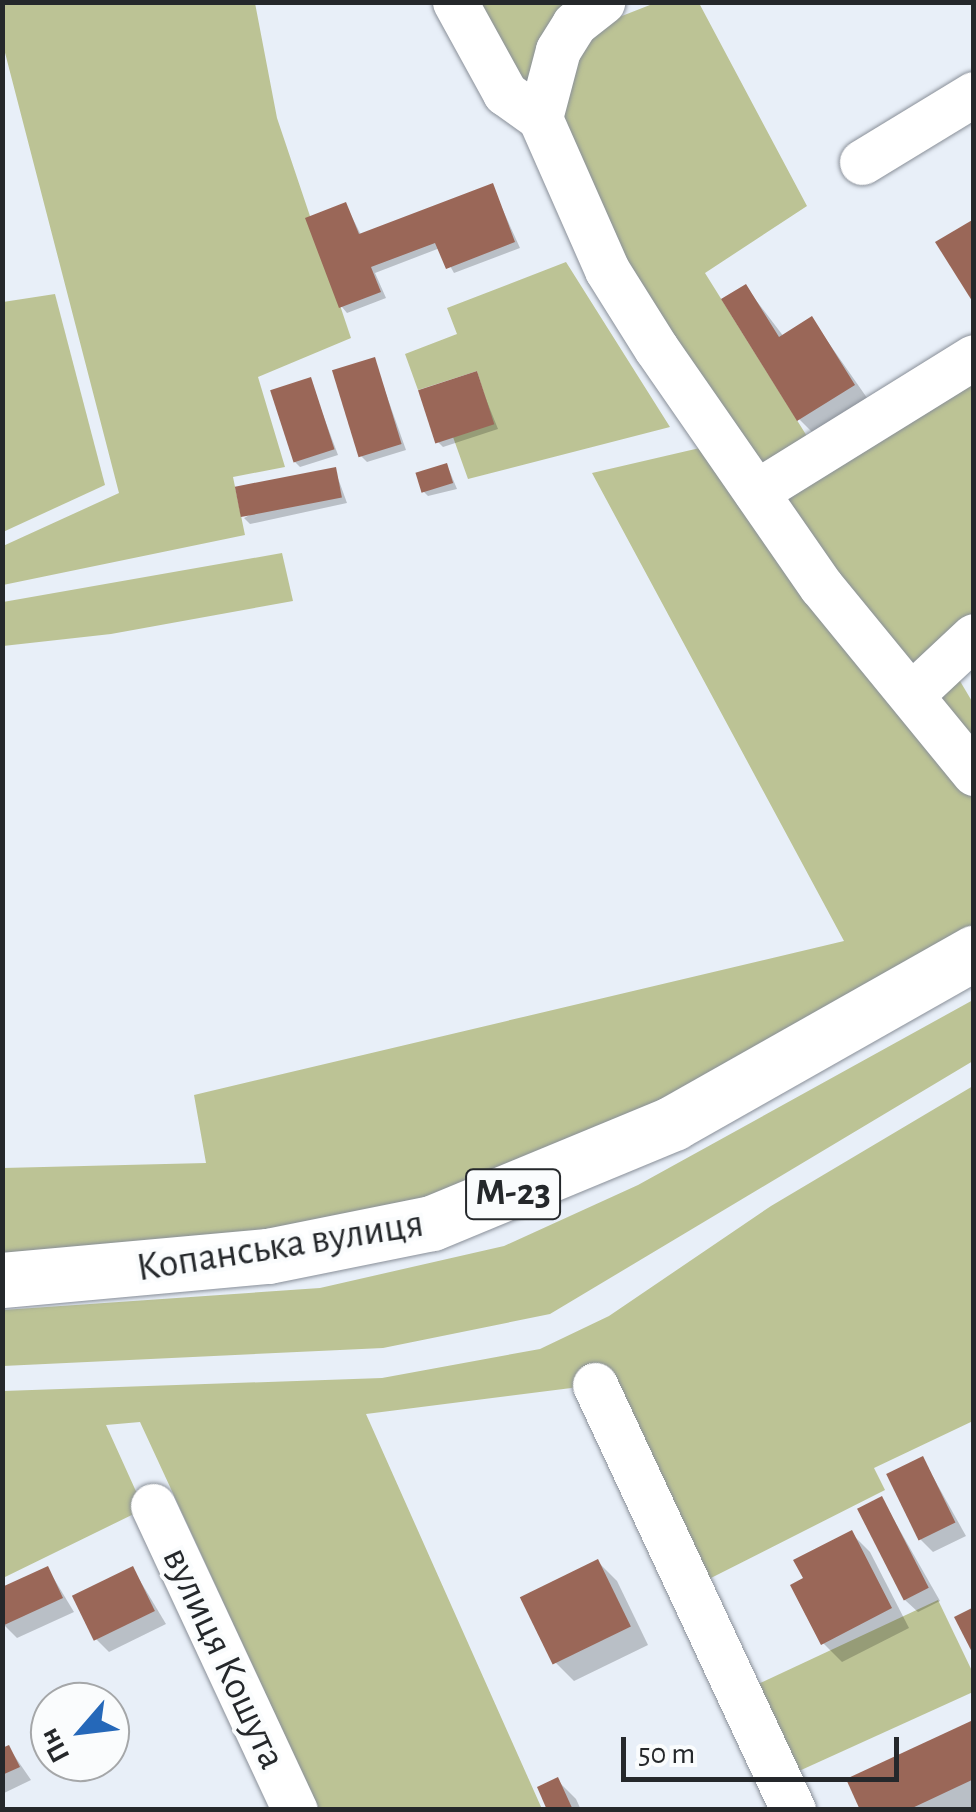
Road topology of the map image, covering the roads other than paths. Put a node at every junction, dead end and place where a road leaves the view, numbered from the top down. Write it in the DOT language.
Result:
graph roads {
  1 [pos="455,2"];
  2 [pos="602,2"];
  3 [pos="974,94"];
  4 [pos="540,118"];
  5 [pos="862,162"];
  6 [pos="974,357"];
  7 [pos="756,492"];
  8 [pos="974,636"];
  9 [pos="913,693"];
  10 [pos="974,773"];
  11 [pos="974,952"];
  12 [pos="2,1280"];
  13 [pos="594,1385"];
  14 [pos="153,1506"];
  15 [pos="296,1810"];
  16 [pos="793,1810"];
  1 -- 4 [label="street"];
  2 -- 4 [label="street"];
  3 -- 5 [label="street"];
  4 -- 7 [label="street"];
  6 -- 7 [label="street"];
  7 -- 9 [label="street"];
  8 -- 9 [label="street"];
  9 -- 10 [label="street"];
  11 -- 12 [label="highway, Копанська вулиця / М-23"];
  13 -- 16 [label="street"];
  14 -- 15 [label="street, вулиця Кошута"];
}
